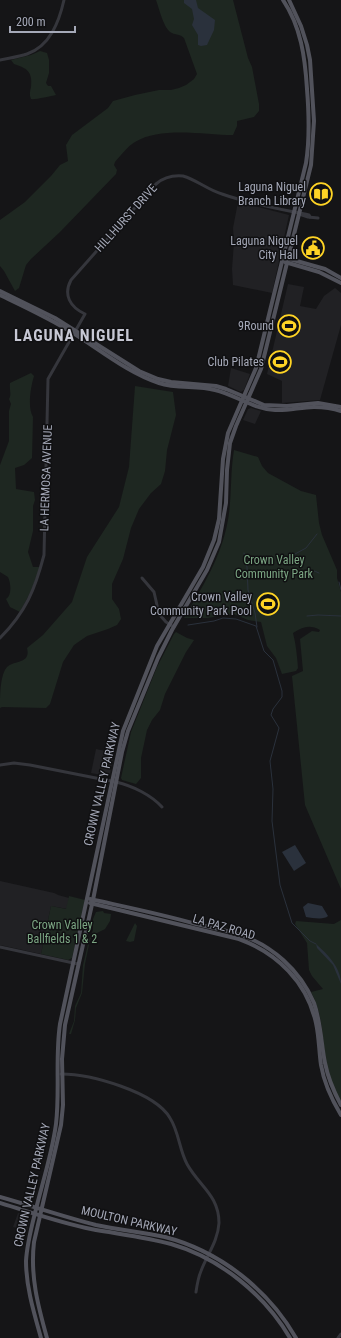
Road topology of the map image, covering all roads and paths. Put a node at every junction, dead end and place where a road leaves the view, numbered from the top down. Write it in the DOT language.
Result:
graph roads {
  1 [pos="64,0"];
  2 [pos="283,0"];
  3 [pos="289,0"];
  4 [pos="0,60"];
  5 [pos="309,109"];
  6 [pos="314,127"];
  7 [pos="309,145"];
  8 [pos="294,213"];
  9 [pos="299,214"];
  10 [pos="318,218"];
  11 [pos="285,260"];
  12 [pos="335,273"];
  13 [pos="332,278"];
  14 [pos="341,278"];
  15 [pos="341,283"];
  16 [pos="0,291"];
  17 [pos="0,295"];
  18 [pos="12,301"];
  19 [pos="27,304"];
  20 [pos="38,313"];
  21 [pos="85,314"];
  22 [pos="74,332"];
  23 [pos="245,400"];
  24 [pos="305,404"];
  25 [pos="341,406"];
  26 [pos="314,407"];
  27 [pos="299,408"];
  28 [pos="341,411"];
  29 [pos="142,578"];
  30 [pos="169,624"];
  31 [pos="174,627"];
  32 [pos="0,638"];
  33 [pos="0,765"];
  34 [pos="111,781"];
  35 [pos="116,782"];
  36 [pos="162,808"];
  37 [pos="90,901"];
  38 [pos="0,947"];
  39 [pos="76,964"];
  40 [pos="287,966"];
  41 [pos="60,1074"];
  42 [pos="341,1105"];
  43 [pos="341,1116"];
  44 [pos="0,1197"];
  45 [pos="16,1202"];
  46 [pos="0,1203"];
  47 [pos="36,1207"];
  48 [pos="42,1209"];
  49 [pos="35,1214"];
  50 [pos="40,1215"];
  51 [pos="207,1257"];
  52 [pos="196,1292"];
  53 [pos="341,1334"];
  54 [pos="41,1338"];
  55 [pos="47,1338"];
  56 [pos="290,1338"];
  57 [pos="296,1338"];
  58 [pos="338,1338"];
  1 -- 4 [label="street"];
  2 -- 5 [label="main road, CROWN VALLEY PARKWAY"];
  3 -- 6 [label="main road, CROWN VALLEY PARKWAY"];
  5 -- 6 [label="main road"];
  5 -- 7 [label="main road, CROWN VALLEY PARKWAY"];
  6 -- 7 [label="main road"];
  6 -- 9 [label="main road, CROWN VALLEY PARKWAY"];
  7 -- 8 [label="main road, CROWN VALLEY PARKWAY"];
  8 -- 9 [label="street, HILLHURST DRIVE"];
  8 -- 11 [label="main road, CROWN VALLEY PARKWAY"];
  8 -- 21 [label="street, HILLHURST DRIVE"];
  9 -- 10 [label="street, HILLHURST DRIVE"];
  9 -- 11 [label="main road, CROWN VALLEY PARKWAY"];
  11 -- 12 [label="main road"];
  11 -- 13 [label="main road"];
  11 -- 23 [label="main road, CROWN VALLEY PARKWAY"];
  12 -- 13 [label="main road"];
  12 -- 14 [label="main road"];
  13 -- 15 [label="main road"];
  16 -- 19 [label="main road"];
  17 -- 18 [label="main road"];
  18 -- 19 [label="main road"];
  18 -- 20 [label="main road"];
  19 -- 20 [label="main road"];
  19 -- 22 [label="main road"];
  20 -- 22 [label="main road"];
  21 -- 22 [label="street, LA HERMOSA AVENUE"];
  22 -- 23 [label="main road"];
  22 -- 32 [label="street, LA HERMOSA AVENUE"];
  23 -- 24 [label="main road"];
  23 -- 27 [label="main road"];
  23 -- 30 [label="main road, CROWN VALLEY PARKWAY"];
  23 -- 31 [label="main road, CROWN VALLEY PARKWAY"];
  24 -- 25 [label="main road"];
  24 -- 26 [label="main road"];
  24 -- 27 [label="main road"];
  26 -- 27 [label="main road"];
  26 -- 28 [label="main road"];
  29 -- 30 [label="street"];
  30 -- 31 [label="street"];
  30 -- 34 [label="main road, CROWN VALLEY PARKWAY"];
  31 -- 35 [label="main road, CROWN VALLEY PARKWAY"];
  33 -- 34 [label="street"];
  34 -- 35 [label="street"];
  34 -- 37 [label="main road, CROWN VALLEY PARKWAY"];
  35 -- 36 [label="street"];
  35 -- 37 [label="main road, CROWN VALLEY PARKWAY"];
  37 -- 39 [label="main road, CROWN VALLEY PARKWAY"];
  37 -- 40 [label="main road, LA PAZ ROAD"];
  38 -- 39 [label="street"];
  39 -- 41 [label="main road, CROWN VALLEY PARKWAY"];
  40 -- 42 [label="main road, LA PAZ ROAD"];
  40 -- 43 [label="main road, LA PAZ ROAD"];
  41 -- 47 [label="main road, CROWN VALLEY PARKWAY"];
  41 -- 48 [label="main road, CROWN VALLEY PARKWAY"];
  41 -- 51 [label="street"];
  44 -- 45 [label="main road"];
  45 -- 46 [label="main road"];
  45 -- 47 [label="main road, MOULTON PARKWAY"];
  46 -- 49 [label="main road, MOULTON PARKWAY"];
  47 -- 48 [label="main road, MOULTON PARKWAY"];
  47 -- 49 [label="main road, CROWN VALLEY PARKWAY"];
  48 -- 50 [label="main road, CROWN VALLEY PARKWAY"];
  48 -- 51 [label="main road, MOULTON PARKWAY"];
  49 -- 50 [label="main road, MOULTON PARKWAY"];
  49 -- 54 [label="main road, CROWN VALLEY PARKWAY"];
  50 -- 51 [label="main road, MOULTON PARKWAY"];
  50 -- 55 [label="main road, CROWN VALLEY PARKWAY"];
  51 -- 52 [label="street"];
  51 -- 56 [label="main road, MOULTON PARKWAY"];
  51 -- 57 [label="main road, MOULTON PARKWAY"];
  53 -- 58 [label="street"];
}
